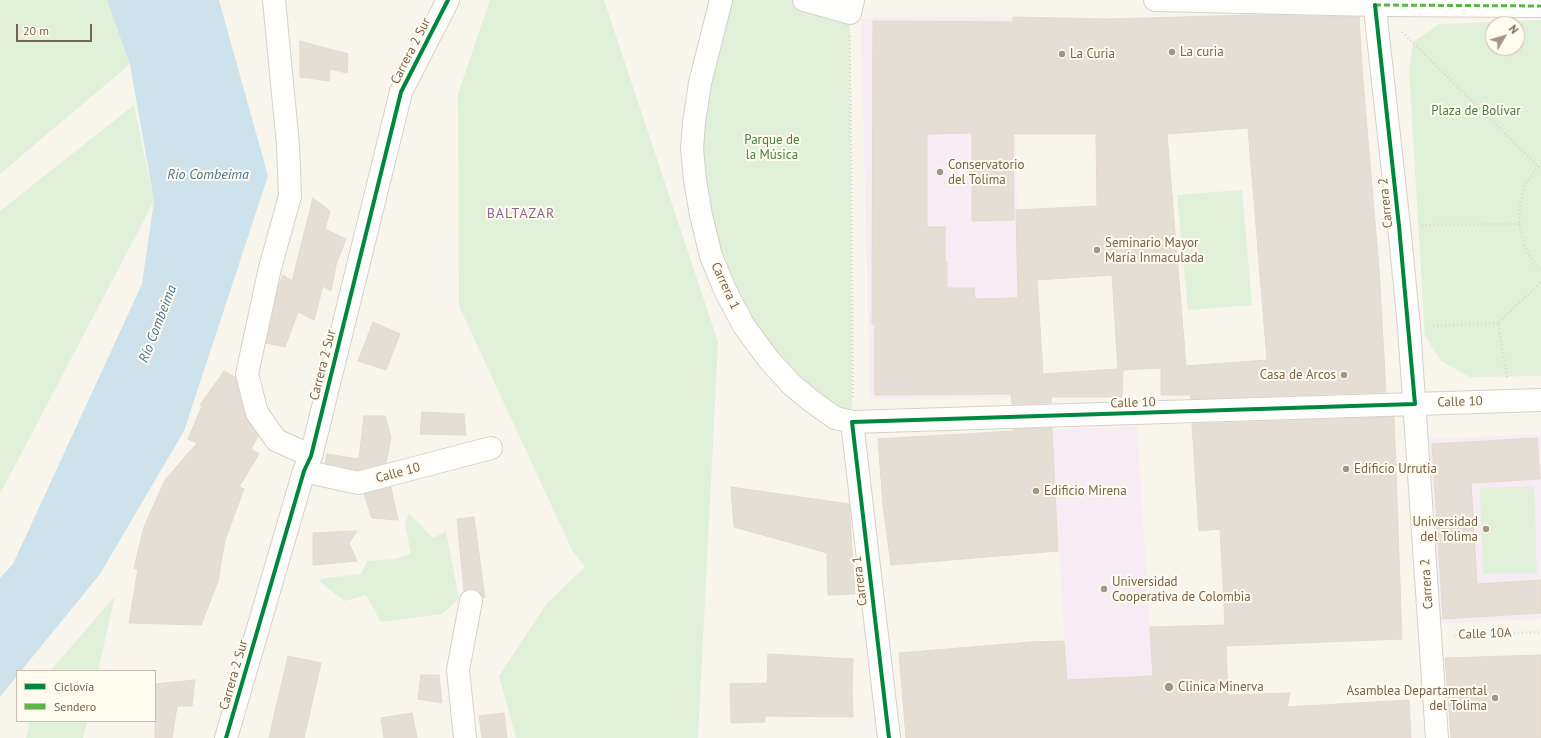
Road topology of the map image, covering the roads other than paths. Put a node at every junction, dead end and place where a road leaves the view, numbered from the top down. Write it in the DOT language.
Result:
graph roads {
  1 [pos="274,0"];
  2 [pos="448,0"];
  3 [pos="720,0"];
  4 [pos="804,0"];
  5 [pos="1155,0"];
  6 [pos="1375,2"];
  7 [pos="1541,6"];
  8 [pos="851,7"];
  9 [pos="1541,400"];
  10 [pos="1415,404"];
  11 [pos="852,422"];
  12 [pos="491,448"];
  13 [pos="307,463"];
  14 [pos="471,601"];
  15 [pos="226,738"];
  16 [pos="465,738"];
  17 [pos="889,738"];
  18 [pos="1438,738"];
  1 -- 13 [label="street, Calle 10"];
  2 -- 13 [label="street, Carrera 2 Sur"];
  3 -- 11 [label="street, Carrera 1"];
  4 -- 8 [label="street"];
  5 -- 6 [label="street"];
  6 -- 7 [label="street"];
  6 -- 10 [label="street, Carrera 2"];
  9 -- 10 [label="street, Calle 10"];
  10 -- 11 [label="street, Calle 10"];
  10 -- 18 [label="street, Carrera 2"];
  11 -- 17 [label="street, Carrera 1"];
  12 -- 13 [label="street, Calle 10"];
  13 -- 15 [label="street, Carrera 2 Sur"];
  14 -- 16 [label="street"];
}
